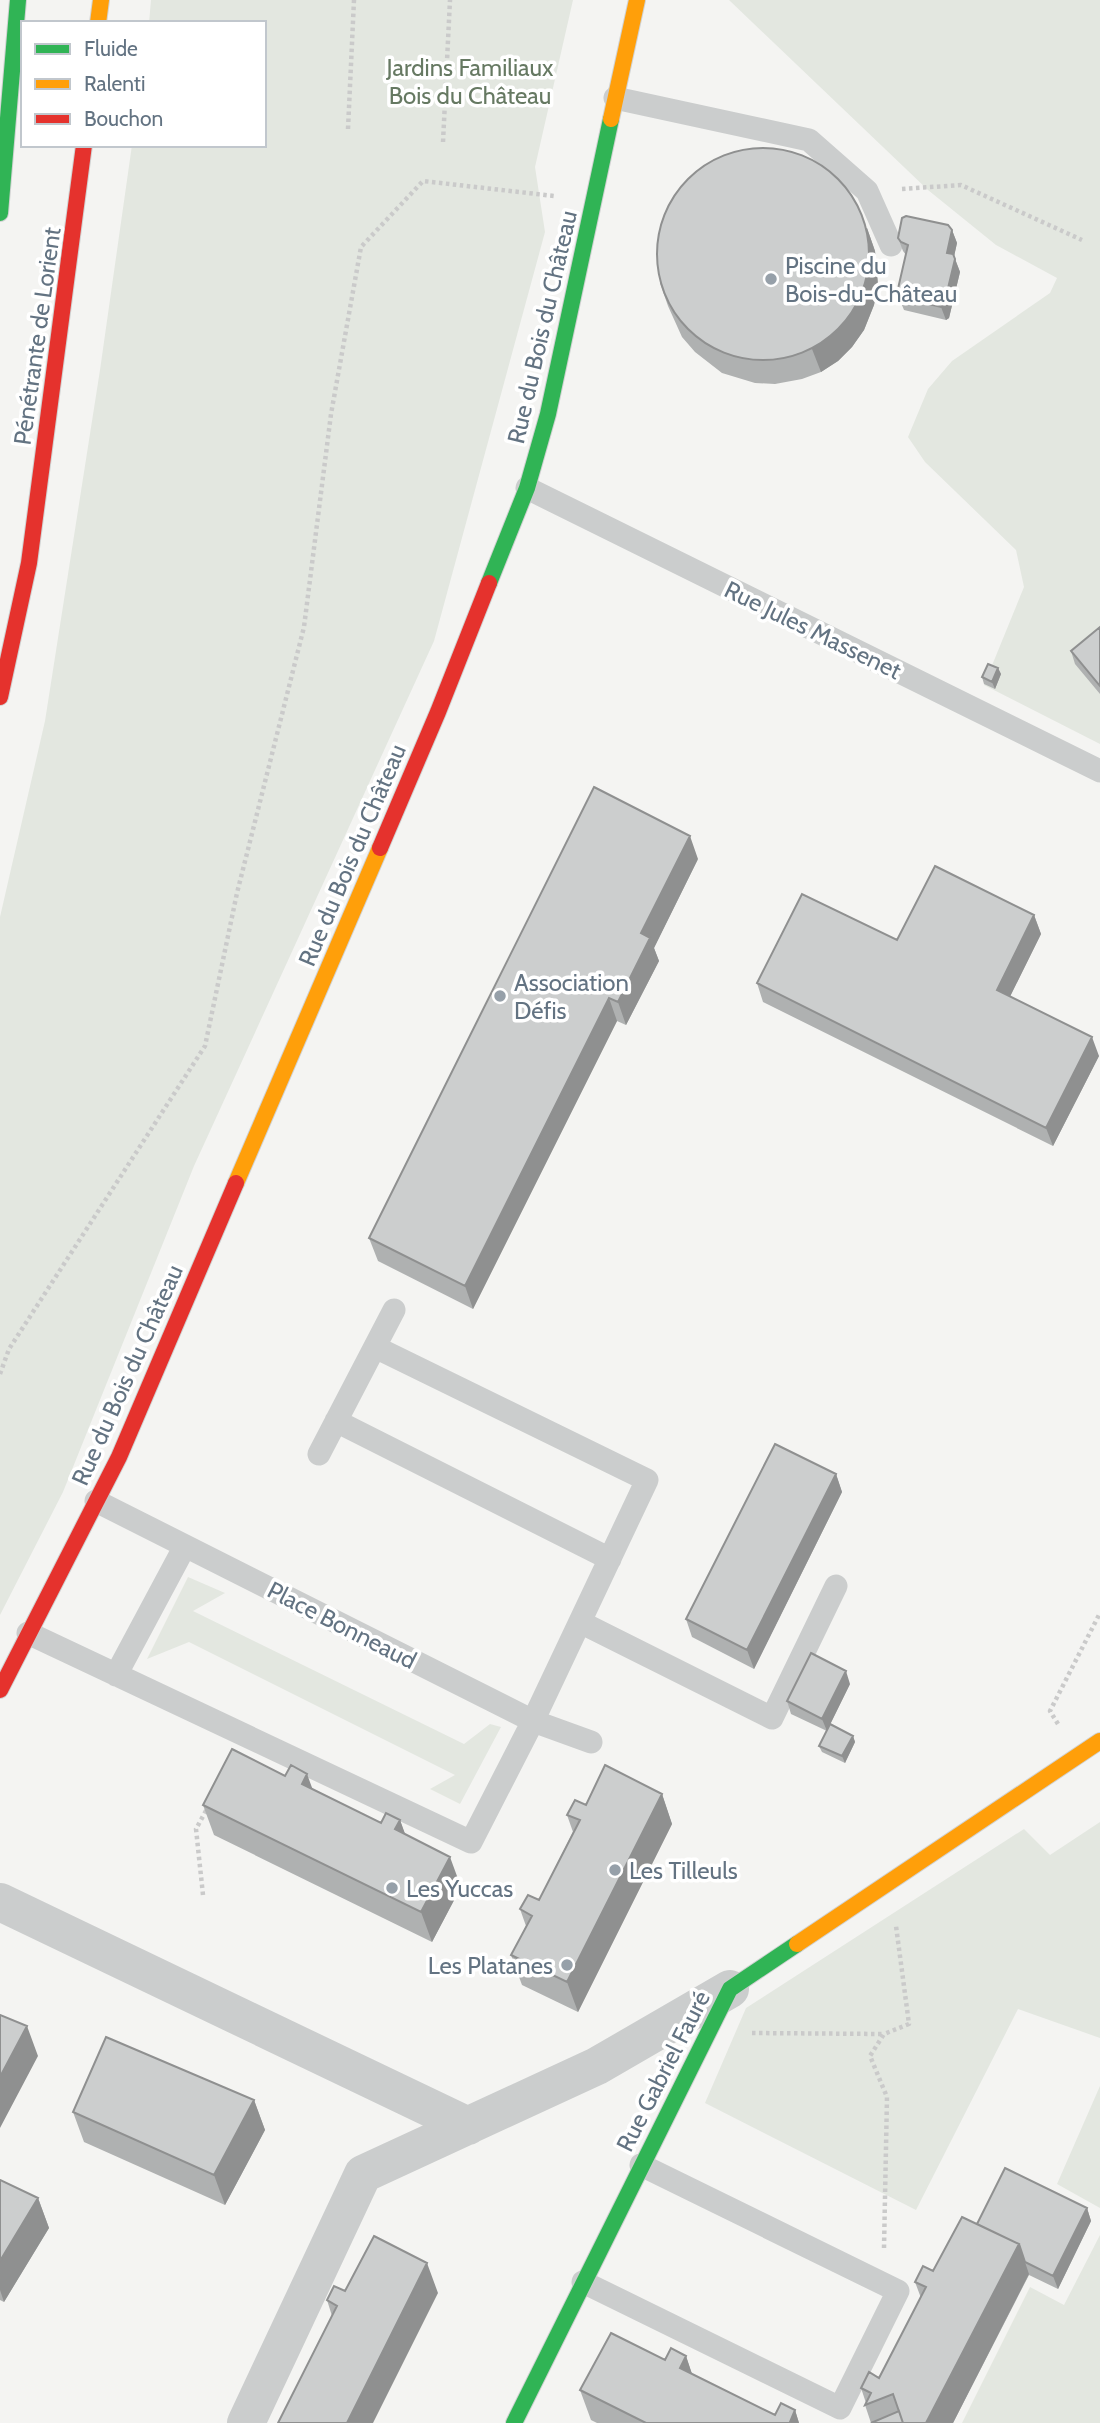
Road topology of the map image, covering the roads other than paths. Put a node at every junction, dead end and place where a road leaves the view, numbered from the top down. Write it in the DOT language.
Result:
graph roads {
  1 [pos="18,0"];
  2 [pos="101,0"];
  3 [pos="636,0"];
  4 [pos="98,21"];
  5 [pos="615,99"];
  6 [pos="84,147"];
  7 [pos="0,213"];
  8 [pos="891,245"];
  9 [pos="527,488"];
  10 [pos="0,697"];
  11 [pos="1100,771"];
  12 [pos="394,1310"];
  13 [pos="375,1347"];
  14 [pos="336,1421"];
  15 [pos="319,1454"];
  16 [pos="96,1501"];
  17 [pos="185,1546"];
  18 [pos="610,1559"];
  19 [pos="836,1586"];
  20 [pos="580,1622"];
  21 [pos="28,1633"];
  22 [pos="117,1675"];
  23 [pos="0,1690"];
  24 [pos="533,1721"];
  25 [pos="1100,1741"];
  26 [pos="591,1742"];
  27 [pos="0,1902"];
  28 [pos="730,1989"];
  29 [pos="468,2126"];
  30 [pos="641,2165"];
  31 [pos="583,2282"];
  32 [pos="246,2423"];
  33 [pos="514,2423"];
  1 -- 7 [label="main road"];
  2 -- 4 [label="main road"];
  3 -- 5 [label="main road, Rue du Bois du Château"];
  5 -- 8 [label="lane"];
  5 -- 9 [label="main road, Rue du Bois du Château"];
  6 -- 10 [label="main road, Pénétrante de Lorient"];
  9 -- 11 [label="lane, Rue Jules Massenet"];
  9 -- 16 [label="main road, Rue du Bois du Château"];
  12 -- 13 [label="lane"];
  13 -- 14 [label="lane"];
  13 -- 18 [label="lane"];
  14 -- 15 [label="lane"];
  14 -- 18 [label="lane"];
  16 -- 17 [label="lane, Place Bonneaud"];
  16 -- 21 [label="main road, Rue du Bois du Château"];
  17 -- 22 [label="lane"];
  17 -- 24 [label="lane, Place Bonneaud"];
  18 -- 20 [label="lane"];
  19 -- 20 [label="lane"];
  20 -- 24 [label="lane"];
  21 -- 22 [label="lane"];
  21 -- 23 [label="main road, Rue du Bois du Château"];
  22 -- 24 [label="lane"];
  24 -- 26 [label="lane, Place Bonneaud"];
  25 -- 28 [label="main road, Rue Gabriel Fauré"];
  27 -- 29 [label="street"];
  28 -- 29 [label="street"];
  28 -- 30 [label="main road, Rue Gabriel Fauré"];
  29 -- 32 [label="street"];
  30 -- 31 [label="main road, Rue Gabriel Fauré"];
  30 -- 31 [label="lane"];
  31 -- 33 [label="main road, Rue Gabriel Fauré"];
}
